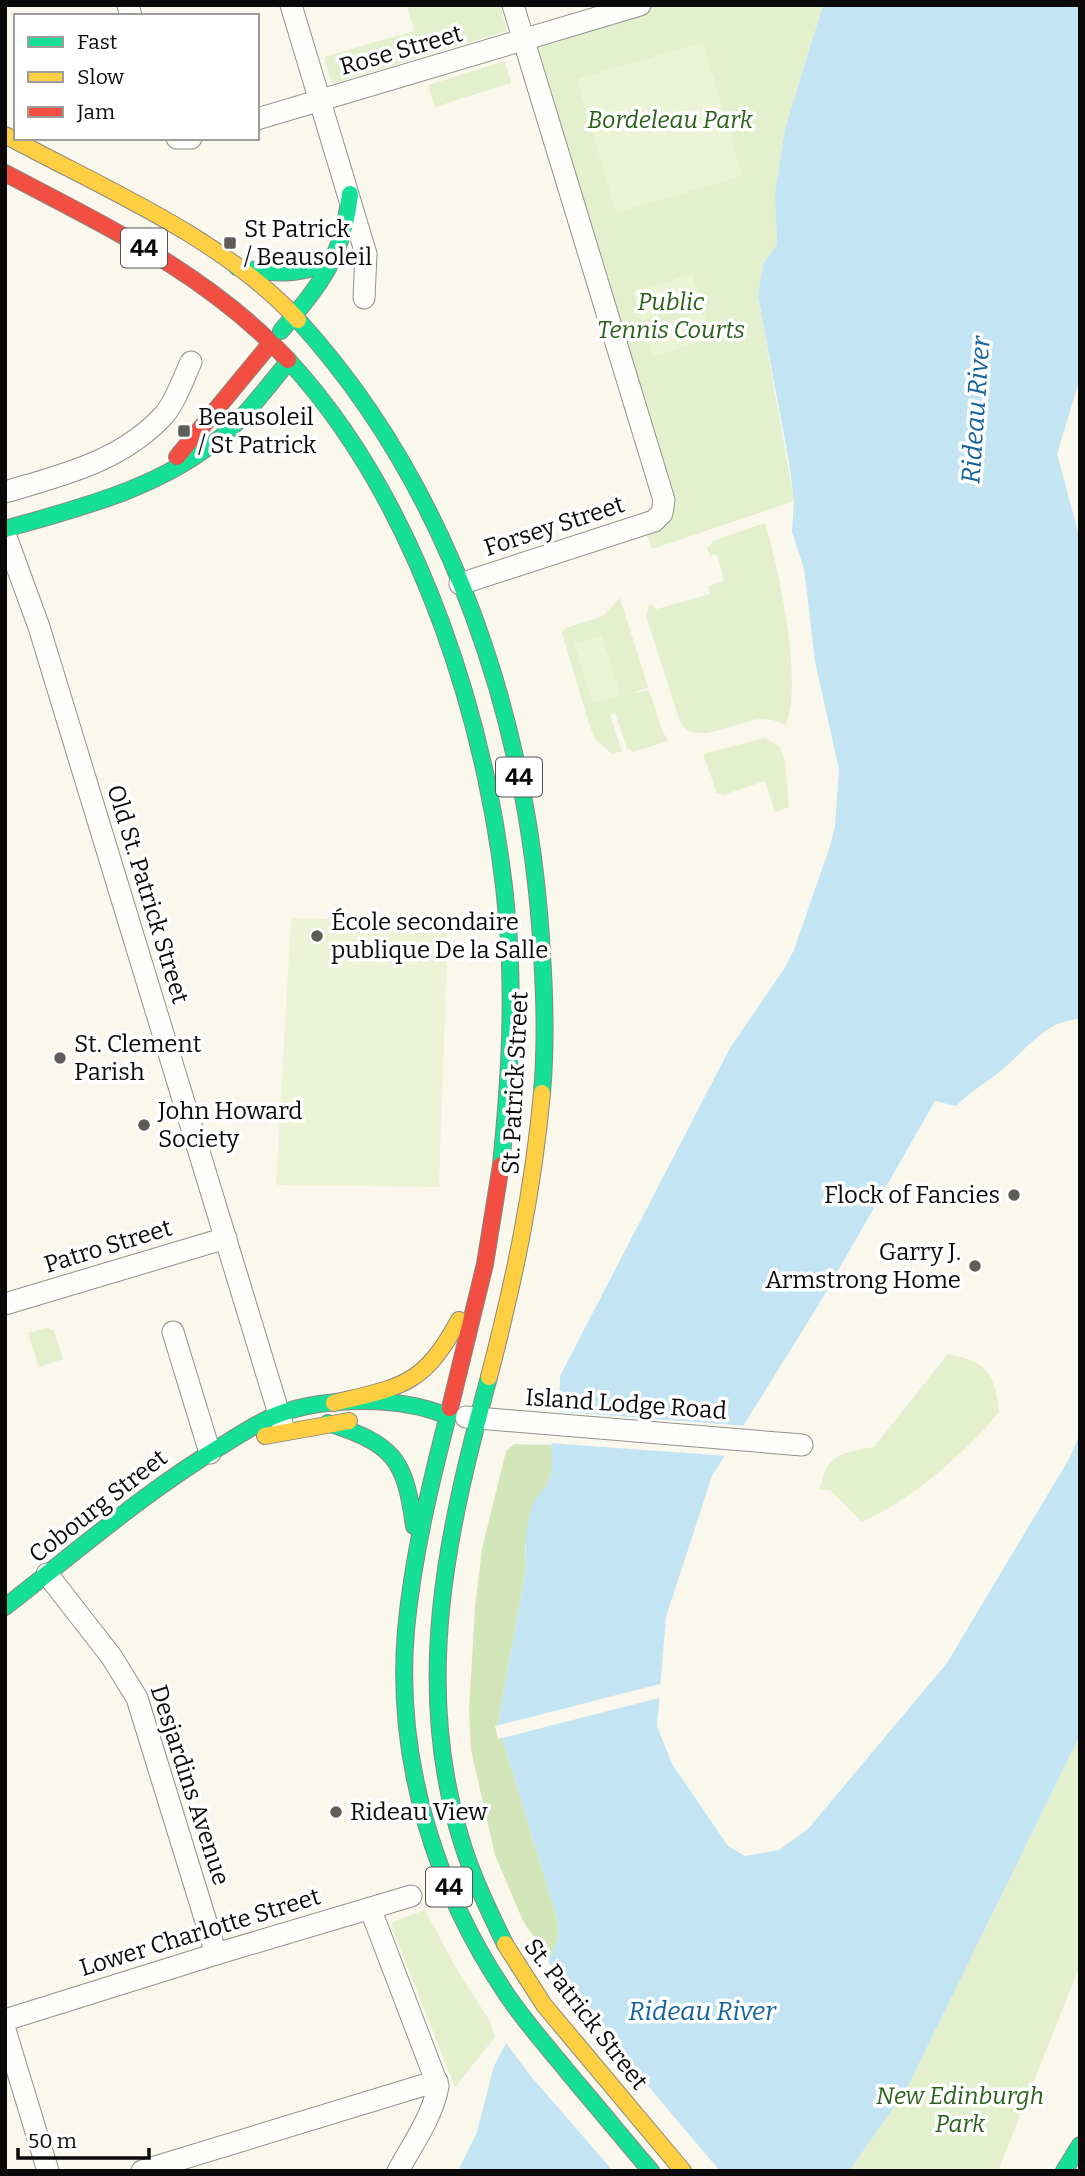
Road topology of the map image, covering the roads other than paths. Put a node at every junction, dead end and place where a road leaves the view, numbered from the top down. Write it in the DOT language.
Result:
graph roads {
  1 [pos="291,5"];
  2 [pos="513,5"];
  3 [pos="640,5"];
  4 [pos="524,41"];
  5 [pos="320,101"];
  6 [pos="259,118"];
  7 [pos="14,140"];
  8 [pos="5,173"];
  9 [pos="350,194"];
  10 [pos="338,255"];
  11 [pos="237,267"];
  12 [pos="364,298"];
  13 [pos="294,316"];
  14 [pos="271,343"];
  15 [pos="300,349"];
  16 [pos="191,362"];
  17 [pos="163,473"];
  18 [pos="5,492"];
  19 [pos="5,531"];
  20 [pos="460,584"];
  21 [pos="226,1238"];
  22 [pos="485,1269"];
  23 [pos="5,1304"];
  24 [pos="173,1332"];
  25 [pos="334,1403"];
  26 [pos="447,1416"];
  27 [pos="478,1419"];
  28 [pos="365,1421"];
  29 [pos="282,1423"];
  30 [pos="328,1423"];
  31 [pos="423,1425"];
  32 [pos="802,1445"];
  33 [pos="215,1449"];
  34 [pos="416,1545"];
  35 [pos="47,1574"];
  36 [pos="5,1607"];
  37 [pos="411,1896"];
  38 [pos="370,1908"];
  39 [pos="216,1954"];
  40 [pos="5,2020"];
  41 [pos="5,2030"];
  42 [pos="437,2081"];
  43 [pos="1080,2145"];
  44 [pos="48,2171"];
  45 [pos="142,2171"];
  46 [pos="398,2171"];
  47 [pos="651,2171"];
  48 [pos="682,2171"];
  49 [pos="1064,2171"];
  1 -- 5 [label="street"];
  2 -- 4 [label="street"];
  3 -- 4 [label="street, Rose Street"];
  4 -- 5 [label="street, Rose Street"];
  4 -- 20 [label="street, Forsey Street"];
  5 -- 6 [label="street, Rose Street"];
  5 -- 9 [label="street"];
  7 -- 11 [label="main road, St. Patrick Street / 44"];
  8 -- 14 [label="main road, St. Patrick Street / 44"];
  9 -- 10 [label="main road"];
  9 -- 12 [label="street"];
  10 -- 11 [label="main road"];
  10 -- 13 [label="main road"];
  11 -- 13 [label="main road, St. Patrick Street / 44"];
  13 -- 14 [label="main road"];
  13 -- 15 [label="main road, St. Patrick Street / 44"];
  14 -- 15 [label="main road, St. Patrick Street / 44"];
  14 -- 17 [label="main road"];
  15 -- 17 [label="main road"];
  15 -- 20 [label="main road, St. Patrick Street / 44"];
  15 -- 22 [label="main road, St. Patrick Street / 44"];
  16 -- 18 [label="street"];
  17 -- 19 [label="main road"];
  19 -- 21 [label="street, Old St. Patrick Street"];
  20 -- 27 [label="main road, St. Patrick Street / 44"];
  21 -- 23 [label="street, Patro Street"];
  21 -- 29 [label="street, Old St. Patrick Street"];
  22 -- 25 [label="main road"];
  22 -- 26 [label="main road, St. Patrick Street / 44"];
  24 -- 33 [label="street"];
  25 -- 26 [label="main road, Cobourg Street"];
  25 -- 29 [label="main road, Cobourg Street"];
  26 -- 27 [label="street, Island Lodge Road"];
  26 -- 31 [label="main road"];
  26 -- 34 [label="main road, St. Patrick Street / 44"];
  27 -- 32 [label="street, Island Lodge Road"];
  27 -- 48 [label="main road, St. Patrick Street / 44"];
  28 -- 30 [label="main road, Cobourg Street"];
  29 -- 30 [label="main road, Cobourg Street"];
  29 -- 33 [label="main road, Cobourg Street"];
  30 -- 34 [label="main road"];
  33 -- 35 [label="main road, Cobourg Street"];
  34 -- 47 [label="main road, St. Patrick Street / 44"];
  35 -- 36 [label="main road, Cobourg Street"];
  35 -- 39 [label="street, Desjardins Avenue"];
  37 -- 38 [label="street, Lower Charlotte Street"];
  38 -- 39 [label="street, Lower Charlotte Street"];
  38 -- 42 [label="street"];
  39 -- 40 [label="street, Lower Charlotte Street"];
  41 -- 44 [label="street"];
  42 -- 45 [label="street"];
  42 -- 46 [label="street"];
  43 -- 49 [label="main road"];
}
